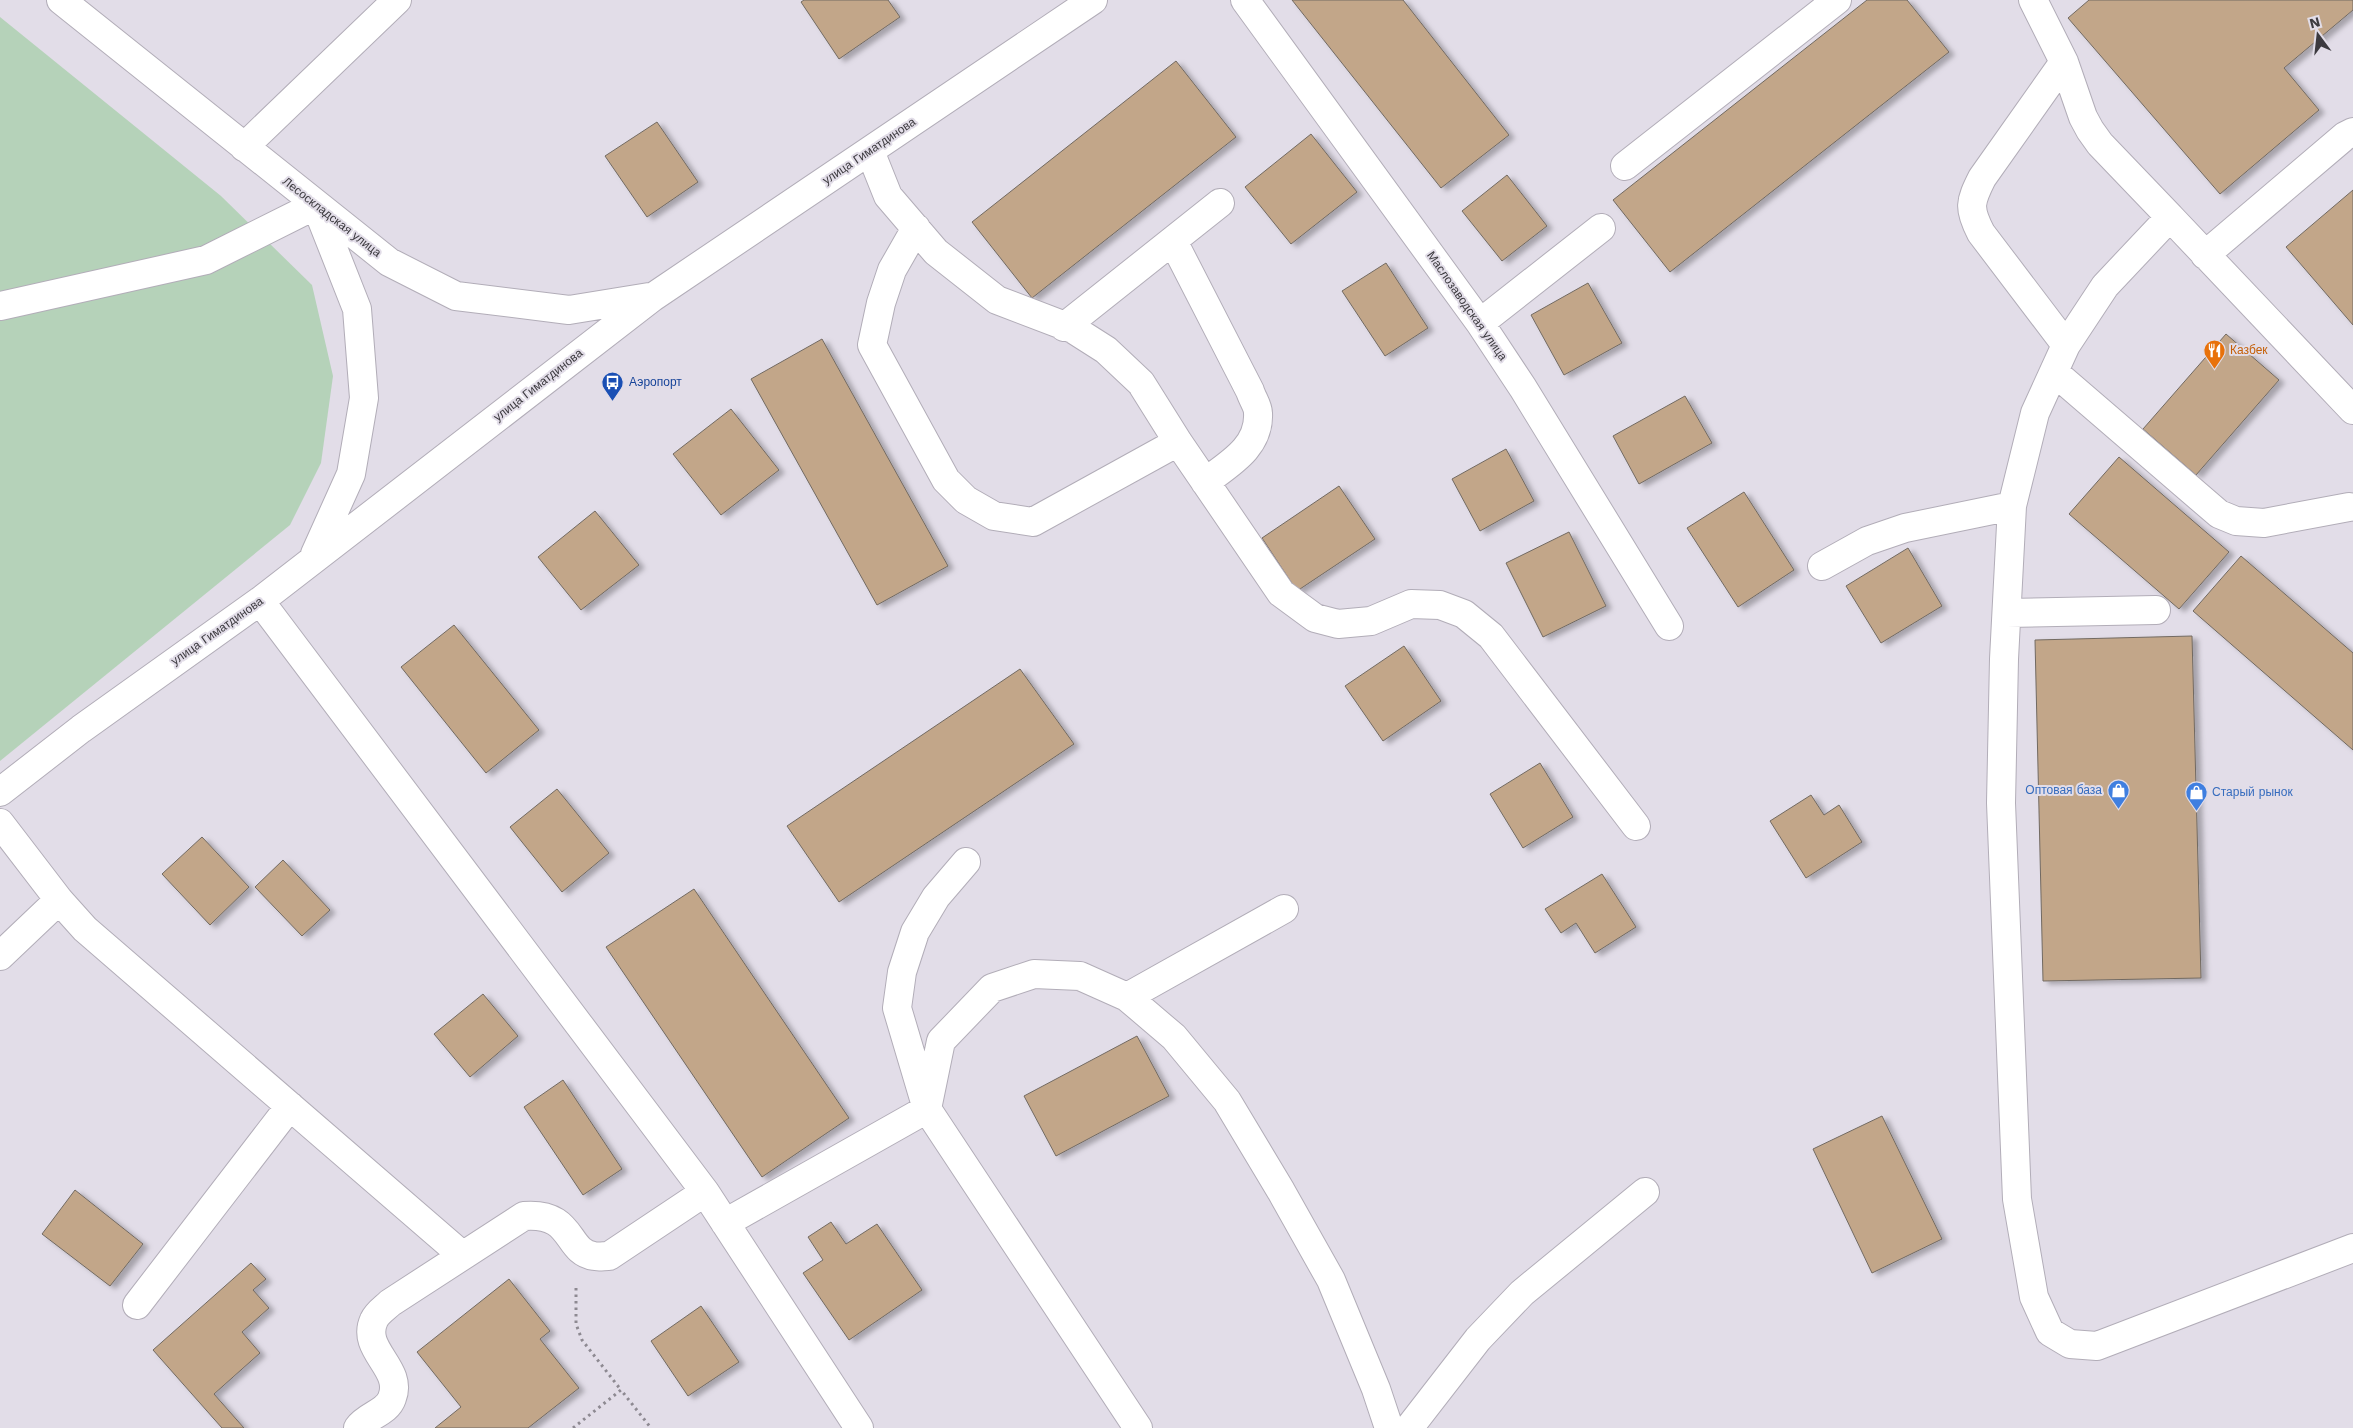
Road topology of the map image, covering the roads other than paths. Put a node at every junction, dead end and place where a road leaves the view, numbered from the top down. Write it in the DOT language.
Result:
graph roads {
  1 [pos="61,0"];
  2 [pos="397,0"];
  3 [pos="1093,0"];
  4 [pos="1245,0"];
  5 [pos="1836,0"];
  6 [pos="2034,0"];
  7 [pos="2064,62"];
  8 [pos="2353,132"];
  9 [pos="244,147"];
  10 [pos="870,151"];
  11 [pos="1625,166"];
  12 [pos="1220,203"];
  13 [pos="316,205"];
  14 [pos="2170,217"];
  15 [pos="916,228"];
  16 [pos="1601,228"];
  17 [pos="1173,241"];
  18 [pos="2205,255"];
  19 [pos="653,297"];
  20 [pos="0,306"];
  21 [pos="1480,323"];
  22 [pos="1064,326"];
  23 [pos="2066,345"];
  24 [pos="2054,372"];
  25 [pos="2353,410"];
  26 [pos="1178,442"];
  27 [pos="1205,482"];
  28 [pos="2012,506"];
  29 [pos="2349,507"];
  30 [pos="313,558"];
  31 [pos="1822,566"];
  32 [pos="260,601"];
  33 [pos="2156,610"];
  34 [pos="2007,613"];
  35 [pos="1669,626"];
  36 [pos="0,792"];
  37 [pos="0,823"];
  38 [pos="1636,826"];
  39 [pos="966,862"];
  40 [pos="59,900"];
  41 [pos="1284,909"];
  42 [pos="0,956"];
  43 [pos="1127,997"];
  44 [pos="290,1106"];
  45 [pos="927,1109"];
  46 [pos="705,1192"];
  47 [pos="1645,1192"];
  48 [pos="725,1223"];
  49 [pos="2353,1248"];
  50 [pos="462,1256"];
  51 [pos="137,1305"];
  52 [pos="358,1428"];
  53 [pos="859,1428"];
  54 [pos="1138,1428"];
  55 [pos="1389,1428"];
  56 [pos="1409,1428"];
  1 -- 9 [label="street, Лесоскладская улица"];
  2 -- 9 [label="street"];
  3 -- 10 [label="street, улица Гиматдинова"];
  4 -- 21 [label="street, Маслозаводская улица"];
  5 -- 11 [label="street"];
  6 -- 7 [label="street"];
  7 -- 14 [label="street"];
  7 -- 23 [label="street"];
  8 -- 18 [label="street"];
  9 -- 13 [label="street, Лесоскладская улица"];
  10 -- 15 [label="street"];
  10 -- 19 [label="street, улица Гиматдинова"];
  12 -- 17 [label="street"];
  13 -- 19 [label="street, Лесоскладская улица"];
  13 -- 20 [label="street"];
  13 -- 30 [label="street"];
  14 -- 18 [label="street"];
  14 -- 23 [label="street"];
  15 -- 22 [label="street"];
  15 -- 26 [label="street"];
  16 -- 21 [label="street"];
  17 -- 22 [label="street"];
  17 -- 27 [label="street"];
  18 -- 25 [label="street"];
  19 -- 30 [label="street, улица Гиматдинова"];
  21 -- 35 [label="street, Маслозаводская улица"];
  22 -- 26 [label="street"];
  23 -- 24 [label="street"];
  24 -- 28 [label="street"];
  24 -- 29 [label="street"];
  26 -- 27 [label="street"];
  27 -- 38 [label="street"];
  28 -- 31 [label="street"];
  28 -- 34 [label="street"];
  30 -- 32 [label="street, улица Гиматдинова"];
  32 -- 36 [label="street, улица Гиматдинова"];
  32 -- 46 [label="street"];
  33 -- 34 [label="street"];
  34 -- 49 [label="street"];
  37 -- 40 [label="street"];
  39 -- 45 [label="street"];
  40 -- 42 [label="street"];
  40 -- 44 [label="street"];
  41 -- 43 [label="street"];
  43 -- 45 [label="street"];
  43 -- 55 [label="street"];
  44 -- 50 [label="street"];
  44 -- 51 [label="street"];
  45 -- 48 [label="street"];
  45 -- 54 [label="street"];
  46 -- 48 [label="street"];
  46 -- 50 [label="street"];
  47 -- 56 [label="street"];
  48 -- 53 [label="street"];
  50 -- 52 [label="street"];
}
